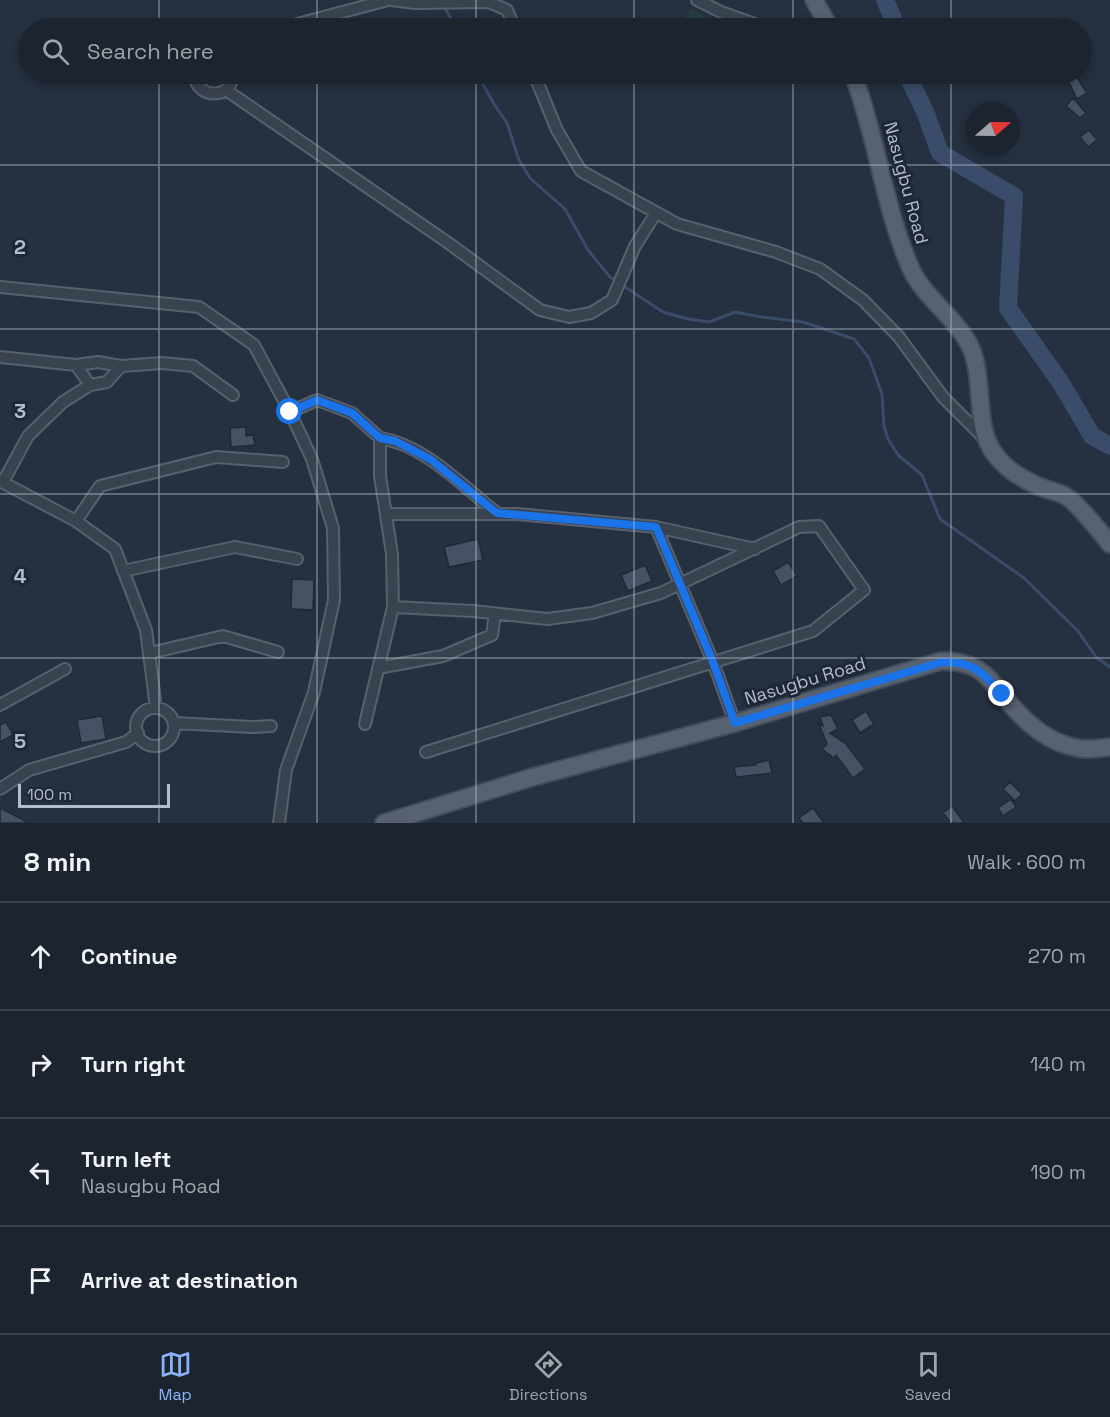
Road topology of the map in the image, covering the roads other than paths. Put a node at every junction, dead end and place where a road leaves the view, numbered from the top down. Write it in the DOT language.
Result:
graph roads {
  1 [pos="390,0"];
  2 [pos="697,0"];
  3 [pos="814,0"];
  4 [pos="321,18"];
  5 [pos="511,18"];
  6 [pos="738,18"];
  7 [pos="824,18"];
  8 [pos="196,84"];
  9 [pos="230,84"];
  10 [pos="538,84"];
  11 [pos="857,84"];
  12 [pos="226,90"];
  13 [pos="656,213"];
  14 [pos="0,287"];
  15 [pos="0,357"];
  16 [pos="76,365"];
  17 [pos="121,366"];
  18 [pos="90,385"];
  19 [pos="233,395"];
  20 [pos="290,412"];
  21 [pos="380,438"];
  22 [pos="988,443"];
  23 [pos="283,462"];
  24 [pos="1,482"];
  25 [pos="497,513"];
  26 [pos="386,514"];
  27 [pos="76,521"];
  28 [pos="656,527"];
  29 [pos="1110,544"];
  30 [pos="755,549"];
  31 [pos="297,560"];
  32 [pos="123,571"];
  33 [pos="680,584"];
  34 [pos="393,606"];
  35 [pos="495,614"];
  36 [pos="278,652"];
  37 [pos="150,653"];
  38 [pos="713,662"];
  39 [pos="378,668"];
  40 [pos="65,669"];
  41 [pos="0,705"];
  42 [pos="156,708"];
  43 [pos="174,723"];
  44 [pos="735,723"];
  45 [pos="365,724"];
  46 [pos="271,726"];
  47 [pos="138,733"];
  48 [pos="1110,747"];
  49 [pos="426,752"];
  50 [pos="0,789"];
  51 [pos="279,823"];
  52 [pos="384,823"];
  1 -- 4 [label="street"];
  1 -- 5 [label="street"];
  2 -- 6 [label="street"];
  3 -- 7 [label="main road"];
  8 -- 12 [label="street"];
  9 -- 12 [label="street"];
  10 -- 13 [label="street"];
  11 -- 22 [label="main road, Nasugbu Road"];
  12 -- 13 [label="street"];
  13 -- 22 [label="street"];
  14 -- 20 [label="street"];
  15 -- 16 [label="street"];
  16 -- 17 [label="street"];
  16 -- 18 [label="street"];
  17 -- 18 [label="street"];
  17 -- 19 [label="street"];
  18 -- 24 [label="street"];
  20 -- 21 [label="street"];
  20 -- 51 [label="street"];
  21 -- 25 [label="street"];
  21 -- 26 [label="street"];
  22 -- 29 [label="main road"];
  23 -- 27 [label="street"];
  24 -- 27 [label="street"];
  25 -- 26 [label="street"];
  25 -- 28 [label="street"];
  26 -- 34 [label="street"];
  27 -- 32 [label="street"];
  28 -- 30 [label="street"];
  28 -- 33 [label="street"];
  30 -- 33 [label="street"];
  30 -- 38 [label="street"];
  31 -- 32 [label="street"];
  32 -- 37 [label="street"];
  33 -- 35 [label="street"];
  33 -- 38 [label="street"];
  34 -- 35 [label="street"];
  34 -- 39 [label="street"];
  35 -- 39 [label="street"];
  36 -- 37 [label="street"];
  37 -- 42 [label="street"];
  38 -- 44 [label="street"];
  38 -- 49 [label="street"];
  39 -- 45 [label="street"];
  40 -- 41 [label="street"];
  42 -- 43 [label="street"];
  42 -- 47 [label="street"];
  43 -- 46 [label="street"];
  43 -- 47 [label="street"];
  44 -- 48 [label="main road, Nasugbu Road"];
  44 -- 52 [label="main road, Nasugbu Road"];
  47 -- 50 [label="street"];
}
